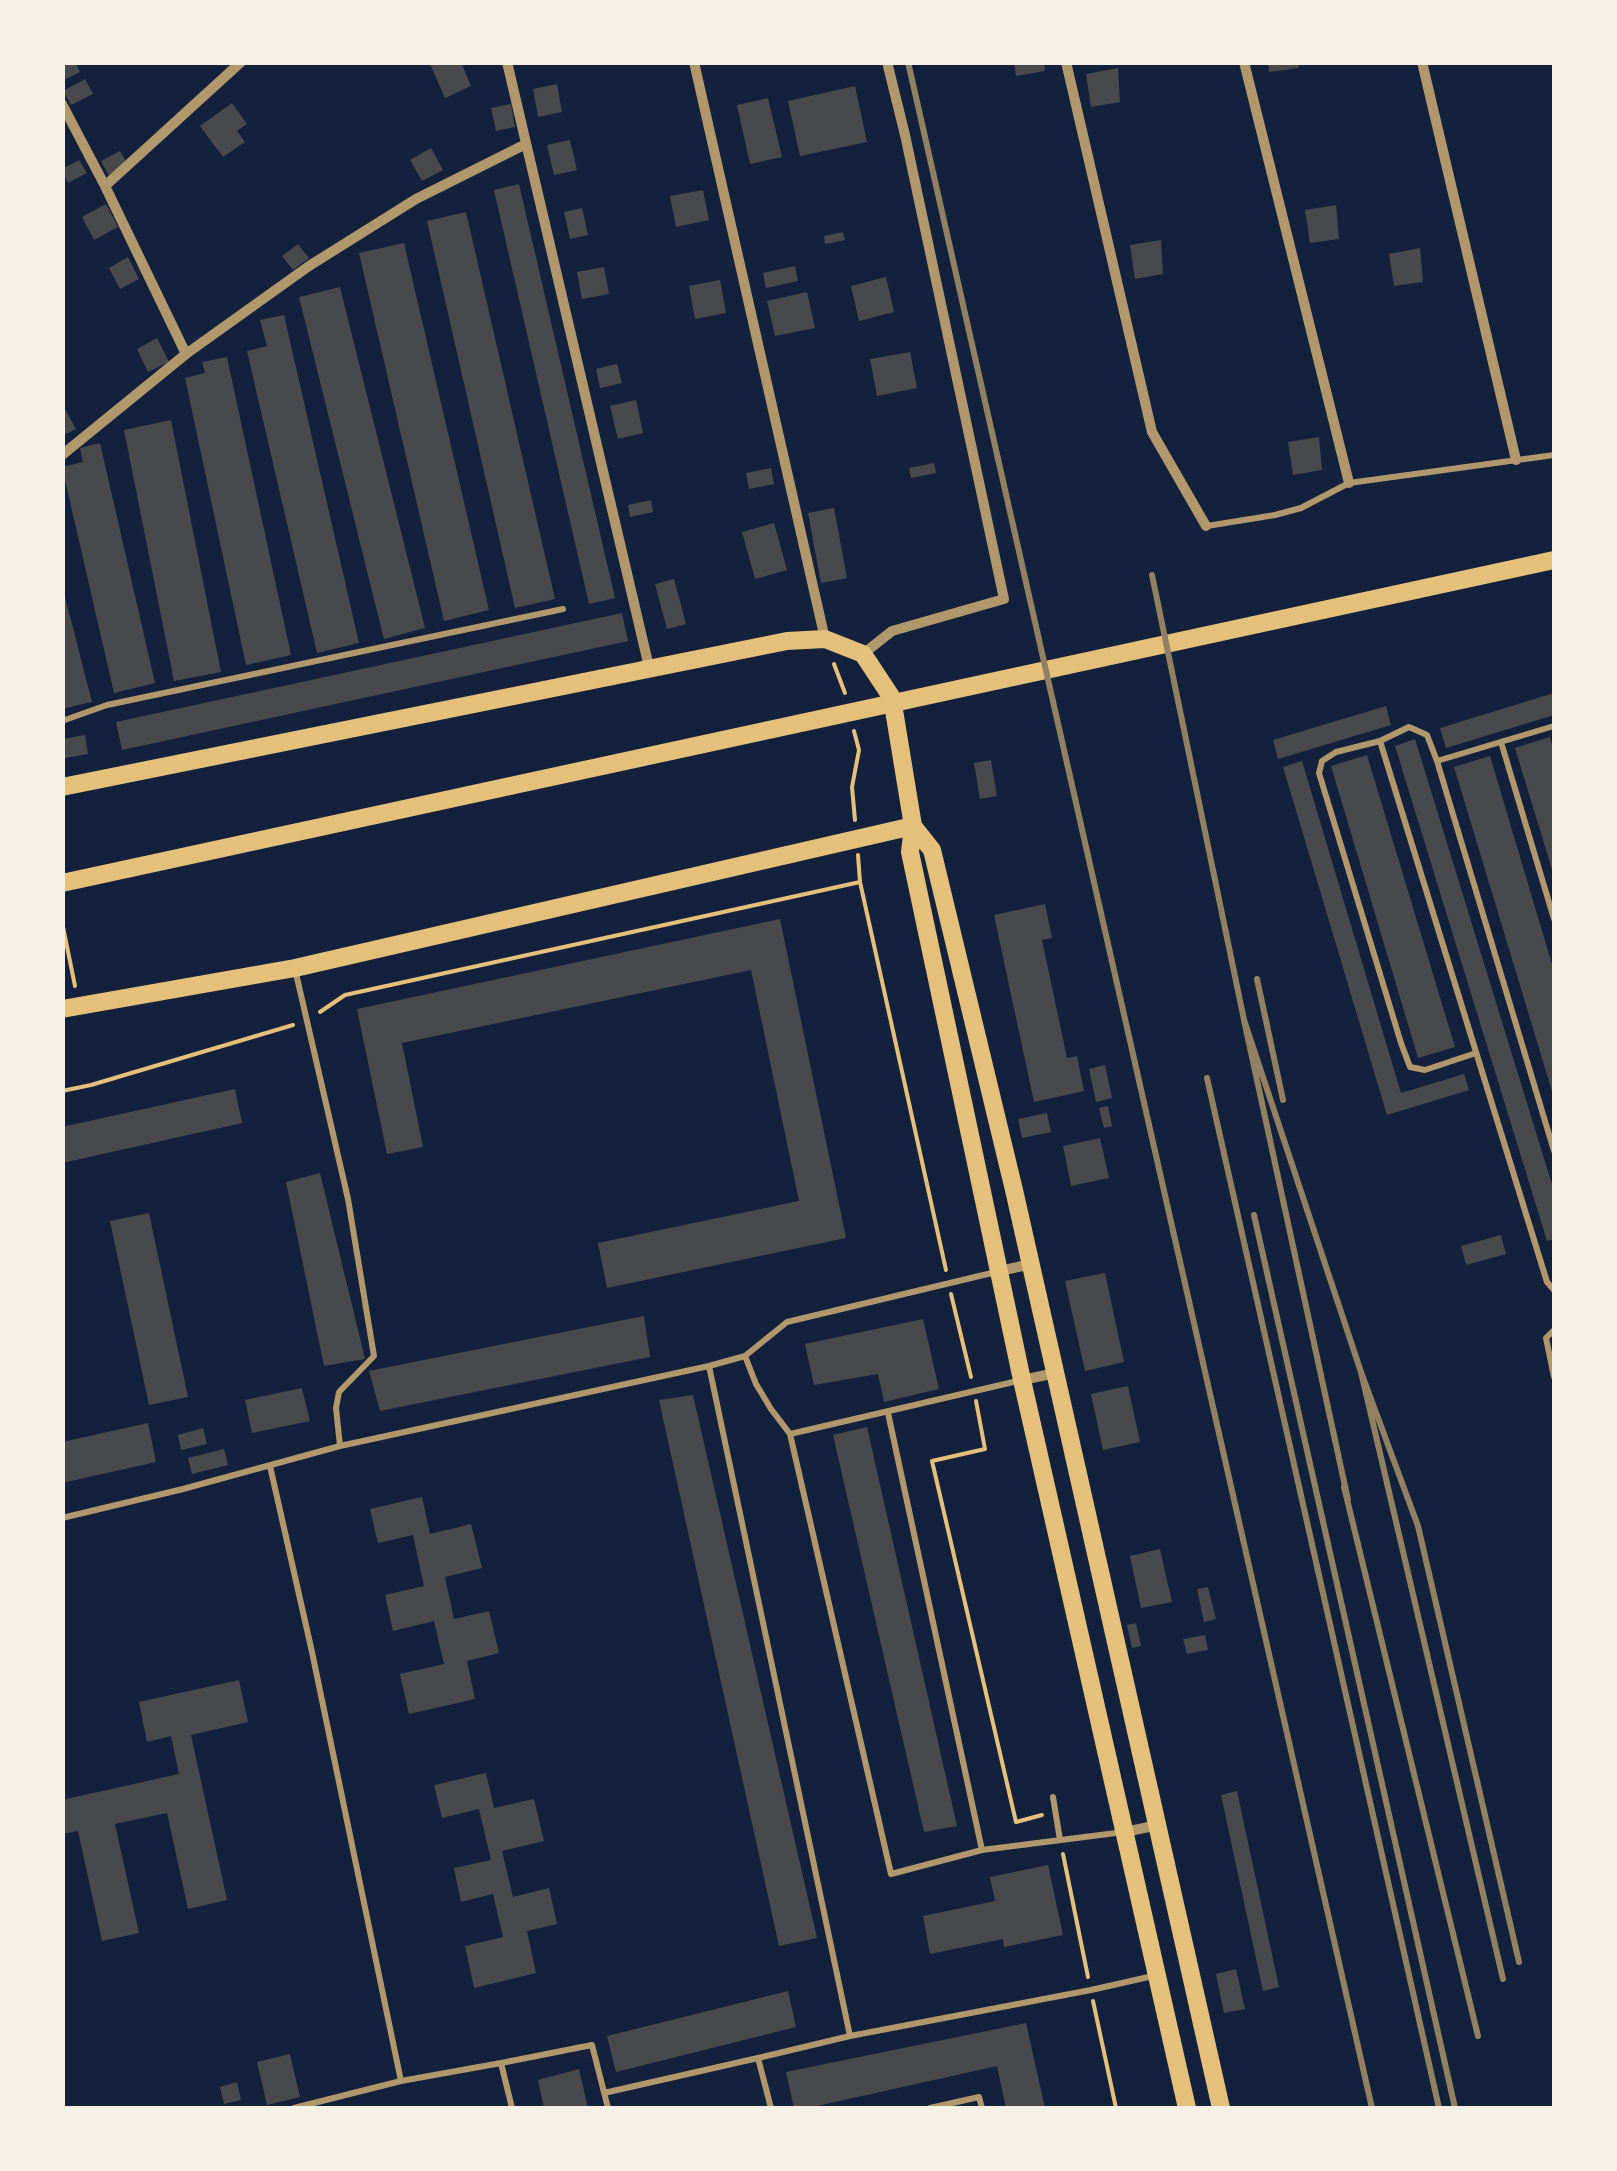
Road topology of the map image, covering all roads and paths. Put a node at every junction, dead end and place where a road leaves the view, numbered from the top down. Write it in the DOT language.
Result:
graph roads {
  1 [pos="241,62"];
  2 [pos="507,62"];
  3 [pos="694,62"];
  4 [pos="888,62"];
  5 [pos="1066,62"];
  6 [pos="1244,62"];
  7 [pos="1422,62"];
  8 [pos="62,104"];
  9 [pos="526,144"];
  10 [pos="105,186"];
  11 [pos="186,354"];
  12 [pos="1554,455"];
  13 [pos="62,456"];
  14 [pos="1516,460"];
  15 [pos="1349,483"];
  16 [pos="1206,526"];
  17 [pos="1554,560"];
  18 [pos="563,610"];
  19 [pos="825,639"];
  20 [pos="863,654"];
  21 [pos="649,667"];
  22 [pos="62,721"];
  23 [pos="1554,726"];
  24 [pos="1380,740"];
  25 [pos="1500,742"];
  26 [pos="1437,761"];
  27 [pos="62,788"];
  28 [pos="913,826"];
  29 [pos="860,882"];
  30 [pos="62,883"];
  31 [pos="1554,919"];
  32 [pos="62,922"];
  33 [pos="295,968"];
  34 [pos="70,1007"];
  35 [pos="1476,1053"];
  36 [pos="1554,1151"];
  37 [pos="1031,1264"];
  38 [pos="1000,1272"];
  39 [pos="948,1282"];
  40 [pos="1554,1290"];
  41 [pos="1554,1330"];
  42 [pos="744,1356"];
  43 [pos="708,1366"];
  44 [pos="1056,1373"];
  45 [pos="1554,1377"];
  46 [pos="1022,1380"];
  47 [pos="974,1392"];
  48 [pos="888,1413"];
  49 [pos="790,1434"];
  50 [pos="340,1446"];
  51 [pos="270,1466"];
  52 [pos="62,1518"];
  53 [pos="1052,1797"];
  54 [pos="1158,1826"];
  55 [pos="1126,1832"];
  56 [pos="1060,1840"];
  57 [pos="982,1850"];
  58 [pos="1157,1974"];
  59 [pos="1091,1990"];
  60 [pos="850,2036"];
  61 [pos="758,2058"];
  62 [pos="501,2062"];
  63 [pos="401,2081"];
  64 [pos="604,2093"];
  65 [pos="294,2108"];
  66 [pos="512,2108"];
  67 [pos="608,2108"];
  68 [pos="771,2108"];
  69 [pos="930,2108"];
  70 [pos="982,2108"];
  71 [pos="1116,2108"];
  72 [pos="1187,2108"];
  73 [pos="1221,2108"];
  1 -- 10 [label="street"];
  2 -- 9 [label="street"];
  3 -- 19 [label="street"];
  4 -- 20 [label="street"];
  5 -- 16 [label="street"];
  6 -- 15 [label="street"];
  7 -- 14 [label="street"];
  8 -- 10 [label="street"];
  9 -- 11 [label="street"];
  9 -- 21 [label="street"];
  10 -- 11 [label="street"];
  11 -- 13 [label="street"];
  12 -- 14 [label="lane"];
  14 -- 15 [label="lane"];
  15 -- 16 [label="lane"];
  17 -- 30 [label="main road"];
  18 -- 22 [label="lane"];
  19 -- 20 [label="main road"];
  19 -- 21 [label="main road"];
  20 -- 28 [label="main road"];
  21 -- 27 [label="main road"];
  23 -- 25 [label="lane"];
  24 -- 26 [label="lane"];
  24 -- 35 [label="lane"];
  24 -- 35 [label="lane"];
  25 -- 26 [label="lane"];
  25 -- 31 [label="lane"];
  26 -- 36 [label="lane"];
  28 -- 33 [label="main road"];
  28 -- 37 [label="main road"];
  28 -- 38 [label="main road"];
  29 -- 39 [label="path"];
  32 -- 34 [label="path"];
  33 -- 34 [label="main road"];
  33 -- 50 [label="lane"];
  35 -- 40 [label="lane"];
  37 -- 38 [label="street"];
  37 -- 44 [label="main road"];
  38 -- 39 [label="lane"];
  38 -- 46 [label="main road"];
  39 -- 42 [label="lane"];
  39 -- 47 [label="path"];
  41 -- 45 [label="lane"];
  42 -- 43 [label="lane"];
  42 -- 49 [label="lane"];
  43 -- 50 [label="lane"];
  43 -- 60 [label="lane"];
  44 -- 46 [label="street"];
  44 -- 54 [label="main road"];
  46 -- 47 [label="lane"];
  46 -- 55 [label="main road"];
  47 -- 48 [label="lane"];
  47 -- 56 [label="path"];
  48 -- 49 [label="lane"];
  48 -- 57 [label="lane"];
  49 -- 57 [label="lane"];
  50 -- 51 [label="lane"];
  51 -- 52 [label="lane"];
  51 -- 63 [label="lane"];
  53 -- 56 [label="lane"];
  54 -- 55 [label="street"];
  54 -- 73 [label="main road"];
  55 -- 56 [label="lane"];
  55 -- 58 [label="main road"];
  56 -- 57 [label="lane"];
  56 -- 59 [label="path"];
  58 -- 59 [label="lane"];
  58 -- 72 [label="main road"];
  59 -- 60 [label="lane"];
  59 -- 71 [label="path"];
  60 -- 61 [label="lane"];
  61 -- 64 [label="lane"];
  61 -- 68 [label="lane"];
  62 -- 63 [label="lane"];
  62 -- 64 [label="lane"];
  62 -- 66 [label="lane"];
  63 -- 65 [label="lane"];
  64 -- 67 [label="lane"];
  69 -- 70 [label="lane"];
}
